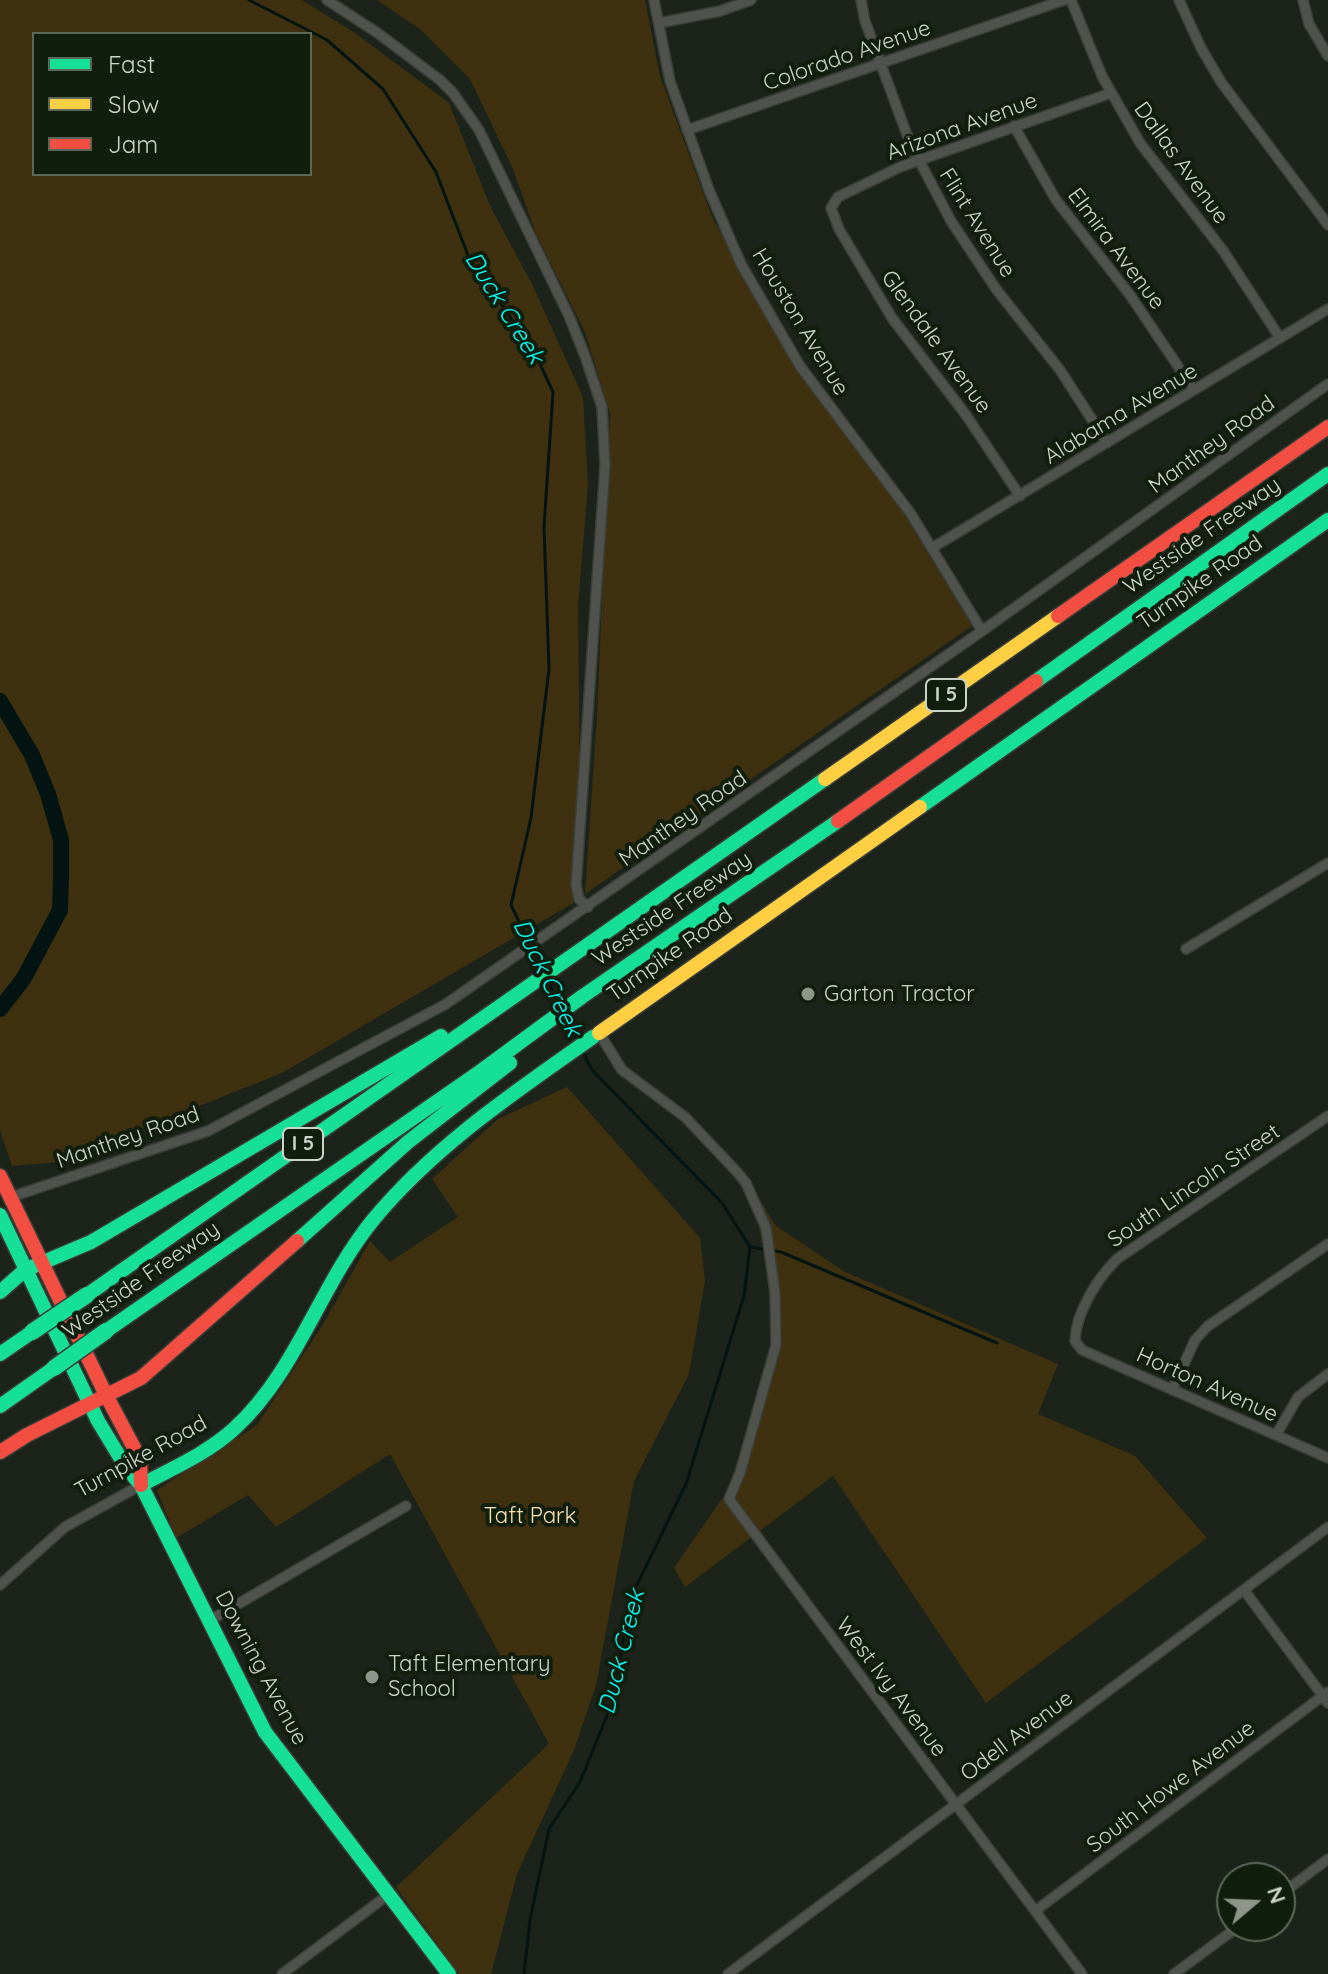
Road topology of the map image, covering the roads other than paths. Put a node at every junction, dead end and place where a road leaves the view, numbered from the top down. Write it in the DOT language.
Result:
graph roads {
  1 [pos="327,0"];
  2 [pos="654,0"];
  3 [pos="751,0"];
  4 [pos="861,0"];
  5 [pos="1064,0"];
  6 [pos="1071,0"];
  7 [pos="1179,0"];
  8 [pos="1303,0"];
  9 [pos="659,23"];
  10 [pos="1328,56"];
  11 [pos="879,63"];
  12 [pos="1111,93"];
  13 [pos="1014,126"];
  14 [pos="687,130"];
  15 [pos="918,160"];
  16 [pos="832,205"];
  17 [pos="1328,225"];
  18 [pos="1328,309"];
  19 [pos="1280,338"];
  20 [pos="1328,384"];
  21 [pos="1194,390"];
  22 [pos="1328,427"];
  23 [pos="1107,443"];
  24 [pos="1328,474"];
  25 [pos="1020,496"];
  26 [pos="1328,520"];
  27 [pos="932,548"];
  28 [pos="982,631"];
  29 [pos="1328,863"];
  30 [pos="588,907"];
  31 [pos="1186,949"];
  32 [pos="480,1020"];
  33 [pos="536,1031"];
  34 [pos="596,1035"];
  35 [pos="1328,1116"];
  36 [pos="0,1176"];
  37 [pos="5,1192"];
  38 [pos="0,1215"];
  39 [pos="1328,1244"];
  40 [pos="41,1263"];
  41 [pos="25,1270"];
  42 [pos="0,1292"];
  43 [pos="1075,1341"];
  44 [pos="0,1354"];
  45 [pos="1328,1374"];
  46 [pos="1172,1390"];
  47 [pos="106,1395"];
  48 [pos="90,1403"];
  49 [pos="0,1406"];
  50 [pos="1276,1435"];
  51 [pos="0,1452"];
  52 [pos="1328,1458"];
  53 [pos="141,1485"];
  54 [pos="406,1506"];
  55 [pos="1328,1527"];
  56 [pos="0,1585"];
  57 [pos="1244,1590"];
  58 [pos="209,1621"];
  59 [pos="1326,1697"];
  60 [pos="956,1805"];
  61 [pos="1328,1859"];
  62 [pos="1296,1883"];
  63 [pos="388,1895"];
  64 [pos="1035,1911"];
  65 [pos="1217,1942"];
  66 [pos="282,1974"];
  67 [pos="449,1974"];
  68 [pos="728,1974"];
  69 [pos="1082,1974"];
  70 [pos="1174,1974"];
  1 -- 30 [label="street"];
  2 -- 9 [label="street, Houston Avenue"];
  3 -- 9 [label="street"];
  4 -- 11 [label="street, Flint Avenue"];
  5 -- 11 [label="street, Colorado Avenue"];
  6 -- 12 [label="street, Dallas Avenue"];
  7 -- 17 [label="street"];
  8 -- 10 [label="street"];
  9 -- 14 [label="street, Houston Avenue"];
  11 -- 14 [label="street, Colorado Avenue"];
  11 -- 15 [label="street, Flint Avenue"];
  12 -- 13 [label="street, Arizona Avenue"];
  12 -- 19 [label="street, Dallas Avenue"];
  13 -- 15 [label="street, Arizona Avenue"];
  13 -- 21 [label="street, Elmira Avenue"];
  14 -- 27 [label="street, Houston Avenue"];
  15 -- 16 [label="street, Arizona Avenue"];
  15 -- 23 [label="street, Flint Avenue"];
  16 -- 25 [label="street, Glendale Avenue"];
  18 -- 19 [label="street, Alabama Avenue"];
  19 -- 21 [label="street, Alabama Avenue"];
  20 -- 28 [label="street, Manthey Road"];
  21 -- 23 [label="street, Alabama Avenue"];
  22 -- 32 [label="main road, Westside Freeway / I 5"];
  23 -- 25 [label="street, Alabama Avenue"];
  24 -- 33 [label="main road, Westside Freeway / I 5"];
  25 -- 27 [label="street, Alabama Avenue"];
  26 -- 34 [label="main road, Turnpike Road"];
  27 -- 28 [label="street, Houston Avenue"];
  28 -- 30 [label="street, Manthey Road"];
  29 -- 31 [label="street"];
  30 -- 37 [label="street, Manthey Road"];
  32 -- 40 [label="main road"];
  32 -- 44 [label="main road, Westside Freeway / I 5, bridge"];
  33 -- 47 [label="main road"];
  33 -- 49 [label="main road, Westside Freeway / I 5, bridge"];
  34 -- 53 [label="main road, Turnpike Road"];
  34 -- 60 [label="street, West Ivy Avenue"];
  35 -- 43 [label="street, South Lincoln Street"];
  36 -- 37 [label="main road, Downing Avenue"];
  37 -- 40 [label="main road, Downing Avenue"];
  38 -- 41 [label="main road, Downing Avenue"];
  39 -- 46 [label="street"];
  40 -- 41 [label="main road"];
  40 -- 47 [label="main road, Downing Avenue"];
  41 -- 42 [label="main road"];
  41 -- 48 [label="main road, Downing Avenue"];
  43 -- 46 [label="street, Horton Avenue"];
  45 -- 50 [label="street"];
  46 -- 50 [label="street, Horton Avenue"];
  47 -- 48 [label="main road"];
  47 -- 53 [label="main road, Downing Avenue"];
  48 -- 51 [label="main road"];
  48 -- 53 [label="main road, Downing Avenue"];
  50 -- 52 [label="street, Horton Avenue"];
  53 -- 56 [label="street, Turnpike Road"];
  53 -- 58 [label="main road, Downing Avenue"];
  54 -- 58 [label="street"];
  55 -- 57 [label="street, Odell Avenue"];
  57 -- 59 [label="street"];
  57 -- 60 [label="street, Odell Avenue"];
  58 -- 63 [label="main road, Downing Avenue"];
  59 -- 64 [label="street, South Howe Avenue"];
  60 -- 64 [label="street, West Ivy Avenue"];
  60 -- 68 [label="street, Odell Avenue"];
  61 -- 62 [label="street"];
  63 -- 66 [label="street"];
  63 -- 67 [label="main road, Downing Avenue"];
  64 -- 69 [label="street, West Ivy Avenue"];
  65 -- 70 [label="street"];
}
